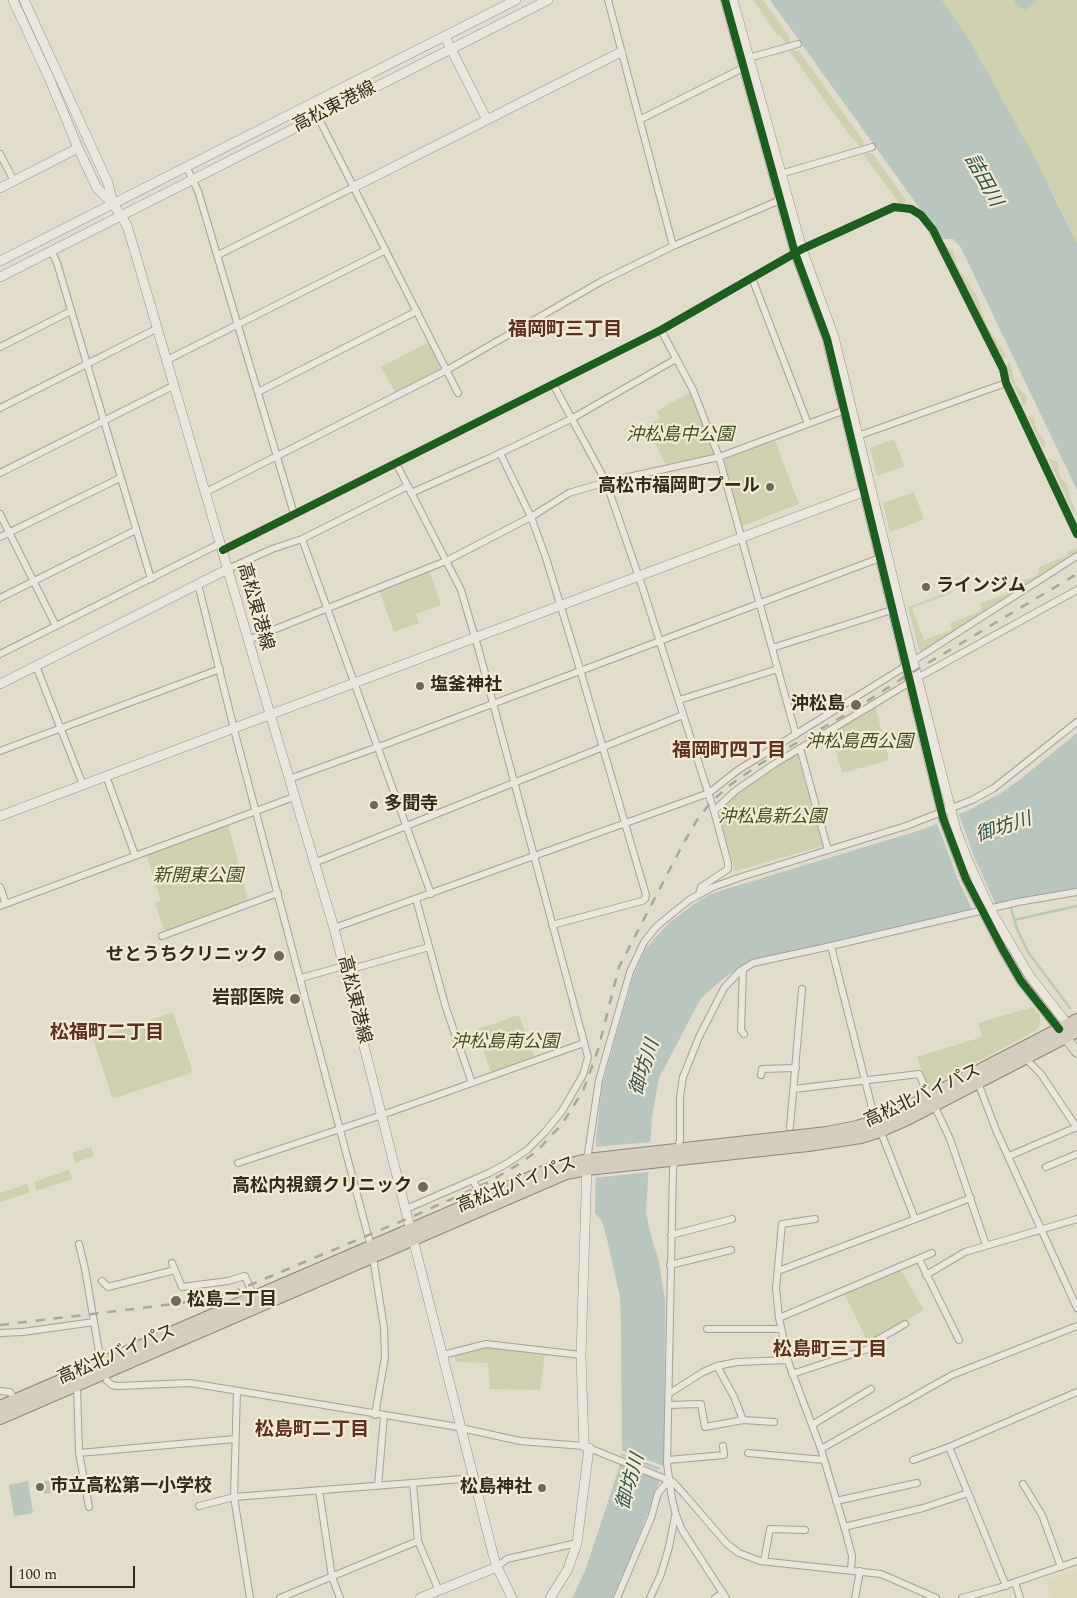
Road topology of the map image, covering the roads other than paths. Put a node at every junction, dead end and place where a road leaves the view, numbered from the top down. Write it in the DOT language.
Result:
graph roads {
  1 [pos="13,0"];
  2 [pos="24,0"];
  3 [pos="516,0"];
  4 [pos="548,0"];
  5 [pos="608,0"];
  6 [pos="725,0"];
  7 [pos="733,0"];
  8 [pos="445,37"];
  9 [pos="798,44"];
  10 [pos="452,49"];
  11 [pos="621,52"];
  12 [pos="745,62"];
  13 [pos="318,117"];
  14 [pos="640,119"];
  15 [pos="487,120"];
  16 [pos="872,147"];
  17 [pos="78,148"];
  18 [pos="0,154"];
  19 [pos="186,166"];
  20 [pos="778,175"];
  21 [pos="193,179"];
  22 [pos="14,181"];
  23 [pos="354,187"];
  24 [pos="0,188"];
  25 [pos="780,200"];
  26 [pos="113,204"];
  27 [pos="122,217"];
  28 [pos="673,246"];
  29 [pos="386,250"];
  30 [pos="799,251"];
  31 [pos="52,252"];
  32 [pos="218,255"];
  33 [pos="0,261"];
  34 [pos="0,277"];
  35 [pos="752,278"];
  36 [pos="71,311"];
  37 [pos="416,311"];
  38 [pos="238,325"];
  39 [pos="158,328"];
  40 [pos="661,330"];
  41 [pos="0,347"];
  42 [pos="676,359"];
  43 [pos="167,360"];
  44 [pos="87,364"];
  45 [pos="447,370"];
  46 [pos="1006,382"];
  47 [pos="553,384"];
  48 [pos="175,385"];
  49 [pos="258,392"];
  50 [pos="458,392"];
  51 [pos="0,408"];
  52 [pos="848,409"];
  53 [pos="572,419"];
  54 [pos="104,422"];
  55 [pos="808,424"];
  56 [pos="855,437"];
  57 [pos="500,453"];
  58 [pos="719,457"];
  59 [pos="277,458"];
  60 [pos="396,463"];
  61 [pos="0,474"];
  62 [pos="120,478"];
  63 [pos="606,482"];
  64 [pos="408,486"];
  65 [pos="867,490"];
  66 [pos="206,492"];
  67 [pos="411,493"];
  68 [pos="0,514"];
  69 [pos="294,514"];
  70 [pos="531,517"];
  71 [pos="136,530"];
  72 [pos="9,533"];
  73 [pos="1077,534"];
  74 [pos="0,537"];
  75 [pos="742,537"];
  76 [pos="302,539"];
  77 [pos="222,547"];
  78 [pos="1077,556"];
  79 [pos="880,558"];
  80 [pos="446,561"];
  81 [pos="228,569"];
  82 [pos="639,576"];
  83 [pos="151,579"];
  84 [pos="33,582"];
  85 [pos="198,584"];
  86 [pos="1077,590"];
  87 [pos="0,598"];
  88 [pos="760,603"];
  89 [pos="560,605"];
  90 [pos="328,609"];
  91 [pos="892,610"];
  92 [pos="56,626"];
  93 [pos="475,637"];
  94 [pos="248,640"];
  95 [pos="660,641"];
  96 [pos="772,648"];
  97 [pos="0,654"];
  98 [pos="909,664"];
  99 [pos="36,666"];
  100 [pos="220,669"];
  101 [pos="778,669"];
  102 [pos="580,670"];
  103 [pos="913,681"];
  104 [pos="354,683"];
  105 [pos="0,684"];
  106 [pos="679,700"];
  107 [pos="493,704"];
  108 [pos="270,714"];
  109 [pos="683,715"];
  110 [pos="1077,722"];
  111 [pos="62,728"];
  112 [pos="234,728"];
  113 [pos="796,735"];
  114 [pos="377,747"];
  115 [pos="603,747"];
  116 [pos="800,748"];
  117 [pos="0,751"];
  118 [pos="106,776"];
  119 [pos="289,779"];
  120 [pos="514,783"];
  121 [pos="83,784"];
  122 [pos="709,793"];
  123 [pos="294,796"];
  124 [pos="256,810"];
  125 [pos="714,811"];
  126 [pos="947,814"];
  127 [pos="0,816"];
  128 [pos="625,824"];
  129 [pos="406,827"];
  130 [pos="828,850"];
  131 [pos="135,855"];
  132 [pos="534,856"];
  133 [pos="314,863"];
  134 [pos="0,887"];
  135 [pos="1077,892"];
  136 [pos="278,893"];
  137 [pos="431,894"];
  138 [pos="699,894"];
  139 [pos="416,899"];
  140 [pos="3,905"];
  141 [pos="985,909"];
  142 [pos="552,925"];
  143 [pos="334,928"];
  144 [pos="162,936"];
  145 [pos="831,946"];
  146 [pos="429,947"];
  147 [pos="344,968"];
  148 [pos="743,969"];
  149 [pos="301,978"];
  150 [pos="802,989"];
  151 [pos="1071,1030"];
  152 [pos="744,1034"];
  153 [pos="584,1043"];
  154 [pos="1077,1052"];
  155 [pos="1026,1058"];
  156 [pos="796,1068"];
  157 [pos="761,1075"];
  158 [pos="976,1078"];
  159 [pos="865,1082"];
  160 [pos="472,1083"];
  161 [pos="794,1090"];
  162 [pos="931,1101"];
  163 [pos="382,1114"];
  164 [pos="879,1126"];
  165 [pos="790,1127"];
  166 [pos="1077,1128"];
  167 [pos="340,1129"];
  168 [pos="677,1154"];
  169 [pos="1077,1154"];
  170 [pos="1009,1156"];
  171 [pos="238,1163"];
  172 [pos="1050,1163"];
  173 [pos="591,1164"];
  174 [pos="472,1180"];
  175 [pos="971,1198"];
  176 [pos="483,1204"];
  177 [pos="406,1209"];
  178 [pos="732,1219"];
  179 [pos="815,1219"];
  180 [pos="1077,1219"];
  181 [pos="915,1220"];
  182 [pos="1042,1230"];
  183 [pos="413,1235"];
  184 [pos="671,1235"];
  185 [pos="79,1244"];
  186 [pos="986,1245"];
  187 [pos="730,1250"];
  188 [pos="372,1252"];
  189 [pos="932,1253"];
  190 [pos="919,1259"];
  191 [pos="172,1263"];
  192 [pos="670,1265"];
  193 [pos="175,1270"];
  194 [pos="778,1271"];
  195 [pos="926,1275"];
  196 [pos="102,1281"];
  197 [pos="1074,1294"];
  198 [pos="256,1302"];
  199 [pos="1077,1308"];
  200 [pos="779,1318"];
  201 [pos="94,1322"];
  202 [pos="905,1324"];
  203 [pos="1077,1326"];
  204 [pos="707,1329"];
  205 [pos="780,1329"];
  206 [pos="0,1333"];
  207 [pos="958,1340"];
  208 [pos="443,1355"];
  209 [pos="580,1355"];
  210 [pos="788,1360"];
  211 [pos="717,1366"];
  212 [pos="102,1367"];
  213 [pos="792,1374"];
  214 [pos="77,1384"];
  215 [pos="871,1389"];
  216 [pos="0,1391"];
  217 [pos="236,1391"];
  218 [pos="1077,1392"];
  219 [pos="670,1393"];
  220 [pos="15,1400"];
  221 [pos="670,1404"];
  222 [pos="0,1407"];
  223 [pos="375,1415"];
  224 [pos="384,1416"];
  225 [pos="0,1418"];
  226 [pos="743,1420"];
  227 [pos="774,1422"];
  228 [pos="812,1425"];
  229 [pos="462,1428"];
  230 [pos="235,1439"];
  231 [pos="723,1446"];
  232 [pos="587,1447"];
  233 [pos="949,1447"];
  234 [pos="821,1449"];
  235 [pos="79,1452"];
  236 [pos="748,1453"];
  237 [pos="668,1460"];
  238 [pos="824,1460"];
  239 [pos="914,1460"];
  240 [pos="475,1478"];
  241 [pos="669,1480"];
  242 [pos="413,1483"];
  243 [pos="917,1483"];
  244 [pos="1023,1484"];
  245 [pos="378,1486"];
  246 [pos="319,1490"];
  247 [pos="968,1492"];
  248 [pos="234,1497"];
  249 [pos="836,1501"];
  250 [pos="198,1506"];
  251 [pos="89,1507"];
  252 [pos="676,1515"];
  253 [pos="844,1528"];
  254 [pos="805,1530"];
  255 [pos="418,1541"];
  256 [pos="577,1543"];
  257 [pos="764,1561"];
  258 [pos="1077,1561"];
  259 [pos="1061,1566"];
  260 [pos="497,1567"];
  261 [pos="852,1570"];
  262 [pos="860,1571"];
  263 [pos="332,1577"];
  264 [pos="1016,1582"];
  265 [pos="1006,1586"];
  266 [pos="435,1594"];
  267 [pos="724,1596"];
  268 [pos="250,1598"];
  269 [pos="280,1598"];
  270 [pos="340,1598"];
  271 [pos="420,1598"];
  272 [pos="512,1598"];
  273 [pos="550,1598"];
  274 [pos="617,1598"];
  275 [pos="650,1598"];
  276 [pos="715,1598"];
  277 [pos="855,1598"];
  278 [pos="936,1598"];
  279 [pos="962,1598"];
  280 [pos="1020,1598"];
  1 -- 17 [label="street"];
  2 -- 26 [label="street"];
  3 -- 8 [label="street, 高松東港線"];
  4 -- 10 [label="street, 高松東港線"];
  5 -- 11 [label="street"];
  6 -- 12 [label="street"];
  7 -- 12 [label="street"];
  8 -- 10 [label="street"];
  8 -- 19 [label="street, 高松東港線"];
  9 -- 12 [label="street"];
  10 -- 13 [label="street, 高松東港線"];
  10 -- 15 [label="street"];
  11 -- 14 [label="street"];
  11 -- 15 [label="street"];
  12 -- 14 [label="street"];
  12 -- 20 [label="street"];
  13 -- 21 [label="street, 高松東港線"];
  13 -- 23 [label="street"];
  14 -- 28 [label="street"];
  15 -- 23 [label="street"];
  16 -- 20 [label="street"];
  17 -- 22 [label="street"];
  17 -- 26 [label="street"];
  18 -- 22 [label="street"];
  19 -- 21 [label="street"];
  19 -- 26 [label="street, 高松東港線"];
  20 -- 25 [label="street"];
  20 -- 30 [label="street"];
  21 -- 27 [label="street, 高松東港線"];
  21 -- 32 [label="street"];
  22 -- 24 [label="street"];
  23 -- 29 [label="street"];
  23 -- 32 [label="street"];
  25 -- 28 [label="street"];
  25 -- 30 [label="street"];
  26 -- 27 [label="street, 高松東港線"];
  26 -- 33 [label="street"];
  27 -- 31 [label="street"];
  27 -- 39 [label="street, 高松東港線"];
  28 -- 45 [label="street"];
  29 -- 37 [label="street"];
  29 -- 38 [label="street"];
  30 -- 35 [label="street"];
  30 -- 46 [label="street"];
  30 -- 52 [label="street"];
  31 -- 34 [label="street"];
  31 -- 36 [label="street"];
  32 -- 38 [label="street"];
  35 -- 40 [label="street"];
  35 -- 55 [label="street"];
  36 -- 41 [label="street"];
  36 -- 44 [label="street"];
  37 -- 45 [label="street"];
  37 -- 49 [label="street"];
  38 -- 43 [label="street"];
  38 -- 49 [label="street"];
  39 -- 43 [label="street, 高松東港線"];
  39 -- 44 [label="street"];
  40 -- 42 [label="street"];
  40 -- 47 [label="street"];
  42 -- 53 [label="street"];
  42 -- 58 [label="street"];
  43 -- 48 [label="street, 高松東港線"];
  44 -- 51 [label="street"];
  44 -- 54 [label="street"];
  45 -- 50 [label="street"];
  45 -- 59 [label="street"];
  46 -- 56 [label="street"];
  46 -- 73 [label="street"];
  47 -- 53 [label="street"];
  47 -- 60 [label="street"];
  48 -- 54 [label="street"];
  48 -- 66 [label="street, 高松東港線"];
  49 -- 59 [label="street"];
  52 -- 55 [label="street"];
  52 -- 56 [label="street"];
  53 -- 57 [label="street"];
  53 -- 63 [label="street"];
  54 -- 61 [label="street"];
  54 -- 62 [label="street"];
  55 -- 58 [label="street"];
  56 -- 65 [label="street"];
  57 -- 67 [label="street"];
  57 -- 70 [label="street"];
  58 -- 63 [label="street"];
  58 -- 75 [label="street"];
  59 -- 66 [label="street"];
  59 -- 69 [label="street"];
  60 -- 64 [label="street"];
  60 -- 69 [label="street"];
  62 -- 71 [label="street"];
  62 -- 72 [label="street"];
  63 -- 70 [label="street"];
  63 -- 82 [label="street"];
  64 -- 67 [label="street"];
  64 -- 76 [label="street"];
  65 -- 75 [label="street"];
  65 -- 79 [label="street"];
  65 -- 98 [label="street"];
  66 -- 77 [label="street, 高松東港線"];
  67 -- 80 [label="street"];
  68 -- 72 [label="street"];
  69 -- 77 [label="street"];
  70 -- 80 [label="street"];
  70 -- 89 [label="street"];
  71 -- 83 [label="street"];
  71 -- 84 [label="street"];
  72 -- 74 [label="street"];
  72 -- 84 [label="street"];
  75 -- 82 [label="street"];
  75 -- 88 [label="street"];
  76 -- 81 [label="street"];
  76 -- 90 [label="street"];
  77 -- 81 [label="street, 高松東港線"];
  77 -- 83 [label="street"];
  78 -- 98 [label="street"];
  79 -- 88 [label="street"];
  79 -- 91 [label="street"];
  80 -- 90 [label="street"];
  80 -- 93 [label="street"];
  81 -- 85 [label="street"];
  81 -- 94 [label="street, 高松東港線"];
  82 -- 89 [label="street"];
  82 -- 95 [label="street"];
  83 -- 92 [label="street"];
  84 -- 87 [label="street"];
  84 -- 92 [label="street"];
  85 -- 99 [label="street"];
  85 -- 100 [label="street"];
  86 -- 103 [label="street"];
  88 -- 95 [label="street"];
  88 -- 96 [label="street"];
  89 -- 93 [label="street"];
  89 -- 102 [label="street"];
  90 -- 94 [label="street"];
  90 -- 104 [label="street"];
  91 -- 96 [label="street"];
  91 -- 98 [label="street"];
  92 -- 97 [label="street"];
  93 -- 104 [label="street"];
  93 -- 107 [label="street"];
  94 -- 108 [label="street, 高松東港線"];
  95 -- 102 [label="street"];
  95 -- 106 [label="street"];
  96 -- 101 [label="street"];
  98 -- 103 [label="street"];
  98 -- 113 [label="street"];
  99 -- 105 [label="street"];
  99 -- 111 [label="street"];
  100 -- 111 [label="street"];
  100 -- 112 [label="street"];
  101 -- 106 [label="street"];
  101 -- 113 [label="street"];
  102 -- 107 [label="street"];
  102 -- 115 [label="street"];
  103 -- 116 [label="street"];
  103 -- 126 [label="street"];
  104 -- 108 [label="street"];
  104 -- 114 [label="street"];
  106 -- 109 [label="street"];
  107 -- 114 [label="street"];
  107 -- 120 [label="street"];
  108 -- 112 [label="street"];
  108 -- 119 [label="street, 高松東港線"];
  109 -- 115 [label="street"];
  109 -- 122 [label="street"];
  110 -- 126 [label="street"];
  111 -- 117 [label="street"];
  111 -- 121 [label="street"];
  112 -- 118 [label="street"];
  112 -- 124 [label="street"];
  113 -- 122 [label="street"];
  114 -- 119 [label="street"];
  114 -- 129 [label="street"];
  115 -- 120 [label="street"];
  115 -- 128 [label="street"];
  116 -- 125 [label="street"];
  116 -- 130 [label="street"];
  118 -- 121 [label="street"];
  118 -- 131 [label="street"];
  119 -- 123 [label="street, 高松東港線"];
  120 -- 129 [label="street"];
  120 -- 132 [label="street"];
  121 -- 127 [label="street"];
  122 -- 125 [label="street"];
  122 -- 128 [label="street"];
  123 -- 124 [label="street"];
  123 -- 133 [label="street, 高松東港線"];
  124 -- 131 [label="street"];
  124 -- 136 [label="street"];
  125 -- 138 [label="street"];
  126 -- 130 [label="street"];
  126 -- 141 [label="street"];
  128 -- 132 [label="street"];
  128 -- 142 [label="street"];
  129 -- 133 [label="street"];
  129 -- 137 [label="street"];
  130 -- 138 [label="street"];
  131 -- 140 [label="street"];
  132 -- 137 [label="street"];
  132 -- 142 [label="street"];
  133 -- 143 [label="street, 高松東港線"];
  134 -- 140 [label="street"];
  135 -- 141 [label="street"];
  136 -- 144 [label="street"];
  136 -- 149 [label="street"];
  137 -- 139 [label="street"];
  138 -- 173 [label="street"];
  139 -- 143 [label="street"];
  139 -- 146 [label="street"];
  141 -- 145 [label="street"];
  141 -- 151 [label="street"];
  142 -- 153 [label="street"];
  143 -- 147 [label="street, 高松東港線"];
  145 -- 148 [label="street"];
  145 -- 159 [label="street"];
  146 -- 147 [label="street"];
  146 -- 160 [label="street"];
  147 -- 149 [label="street"];
  147 -- 163 [label="street, 高松東港線"];
  148 -- 152 [label="street"];
  148 -- 168 [label="street"];
  149 -- 167 [label="street"];
  150 -- 156 [label="street"];
  151 -- 154 [label="main road"];
  151 -- 155 [label="highway, 高松北バイパス"];
  151 -- 158 [label="highway, 高松北バイパス"];
  153 -- 160 [label="street"];
  153 -- 174 [label="street"];
  155 -- 158 [label="highway, 高松北バイパス"];
  155 -- 166 [label="street"];
  156 -- 157 [label="street"];
  156 -- 161 [label="street"];
  158 -- 162 [label="highway, 高松北バイパス"];
  158 -- 170 [label="street"];
  159 -- 161 [label="street"];
  159 -- 162 [label="street"];
  159 -- 164 [label="street"];
  160 -- 163 [label="street"];
  161 -- 165 [label="street"];
  162 -- 164 [label="highway, 高松北バイパス"];
  162 -- 175 [label="street"];
  163 -- 167 [label="street"];
  163 -- 177 [label="street, 高松東港線"];
  164 -- 168 [label="highway, 高松北バイパス"];
  164 -- 181 [label="street"];
  166 -- 170 [label="street"];
  167 -- 171 [label="street"];
  167 -- 188 [label="street"];
  168 -- 173 [label="highway, 高松北バイパス"];
  168 -- 184 [label="street"];
  169 -- 172 [label="street"];
  170 -- 182 [label="street"];
  173 -- 176 [label="highway, 高松北バイパス"];
  173 -- 209 [label="street"];
  174 -- 176 [label="street"];
  174 -- 177 [label="street"];
  175 -- 181 [label="street"];
  175 -- 186 [label="street"];
  176 -- 183 [label="highway, 高松北バイパス"];
  177 -- 183 [label="street, 高松東港線"];
  178 -- 184 [label="street"];
  179 -- 194 [label="street"];
  180 -- 182 [label="street"];
  181 -- 194 [label="street"];
  182 -- 186 [label="street"];
  182 -- 197 [label="street"];
  183 -- 188 [label="highway, 高松北バイパス"];
  183 -- 208 [label="street, 高松東港線"];
  184 -- 192 [label="street"];
  185 -- 201 [label="street"];
  186 -- 195 [label="street"];
  187 -- 192 [label="street"];
  188 -- 198 [label="highway, 高松北バイパス"];
  188 -- 223 [label="street"];
  189 -- 190 [label="street"];
  190 -- 195 [label="street"];
  190 -- 200 [label="street"];
  191 -- 193 [label="street"];
  192 -- 219 [label="street"];
  193 -- 196 [label="street"];
  193 -- 198 [label="street"];
  194 -- 200 [label="street"];
  195 -- 207 [label="street"];
  197 -- 199 [label="street"];
  198 -- 212 [label="highway, 高松北バイパス"];
  200 -- 205 [label="street"];
  201 -- 206 [label="street"];
  201 -- 212 [label="street"];
  202 -- 213 [label="street"];
  203 -- 234 [label="street"];
  204 -- 205 [label="street"];
  205 -- 210 [label="street"];
  208 -- 209 [label="street"];
  208 -- 229 [label="street, 高松東港線"];
  209 -- 232 [label="street"];
  210 -- 211 [label="street"];
  210 -- 213 [label="street"];
  211 -- 219 [label="street"];
  211 -- 226 [label="street"];
  212 -- 214 [label="highway, 高松北バイパス"];
  212 -- 217 [label="street"];
  212 -- 220 [label="highway, 高松北バイパス"];
  213 -- 228 [label="street"];
  214 -- 225 [label="highway, 高松北バイパス"];
  214 -- 235 [label="street"];
  215 -- 228 [label="street"];
  216 -- 220 [label="street"];
  217 -- 223 [label="street"];
  217 -- 230 [label="street"];
  218 -- 233 [label="street"];
  219 -- 221 [label="street"];
  220 -- 222 [label="highway, 高松北バイパス"];
  221 -- 226 [label="street"];
  221 -- 237 [label="street"];
  223 -- 224 [label="street"];
  224 -- 229 [label="street"];
  224 -- 245 [label="street"];
  226 -- 227 [label="street"];
  228 -- 234 [label="street"];
  229 -- 232 [label="street"];
  229 -- 240 [label="street, 高松東港線"];
  230 -- 235 [label="street"];
  230 -- 248 [label="street"];
  231 -- 237 [label="street"];
  232 -- 241 [label="street"];
  232 -- 256 [label="street"];
  233 -- 239 [label="street"];
  233 -- 247 [label="street"];
  234 -- 238 [label="street"];
  235 -- 251 [label="street"];
  236 -- 238 [label="street"];
  237 -- 241 [label="street"];
  238 -- 249 [label="street"];
  240 -- 242 [label="street"];
  240 -- 260 [label="street, 高松東港線"];
  241 -- 252 [label="street"];
  241 -- 257 [label="street"];
  241 -- 274 [label="street"];
  242 -- 245 [label="street"];
  242 -- 255 [label="street"];
  243 -- 249 [label="street"];
  244 -- 259 [label="street"];
  245 -- 246 [label="street"];
  246 -- 248 [label="street"];
  246 -- 263 [label="street"];
  247 -- 253 [label="street"];
  247 -- 265 [label="street"];
  248 -- 250 [label="street"];
  248 -- 268 [label="street"];
  249 -- 253 [label="street"];
  252 -- 267 [label="street"];
  252 -- 275 [label="street"];
  253 -- 261 [label="street"];
  254 -- 257 [label="street"];
  255 -- 263 [label="street"];
  255 -- 266 [label="street"];
  256 -- 260 [label="street"];
  256 -- 273 [label="street"];
  257 -- 261 [label="street"];
  258 -- 259 [label="street"];
  259 -- 264 [label="street"];
  260 -- 266 [label="street"];
  260 -- 272 [label="street, 高松東港線"];
  261 -- 262 [label="street"];
  262 -- 277 [label="street"];
  262 -- 278 [label="street"];
  263 -- 269 [label="street"];
  263 -- 270 [label="street"];
  264 -- 265 [label="street"];
  264 -- 280 [label="street"];
  265 -- 279 [label="street"];
  266 -- 271 [label="street"];
  267 -- 276 [label="street"];
}
